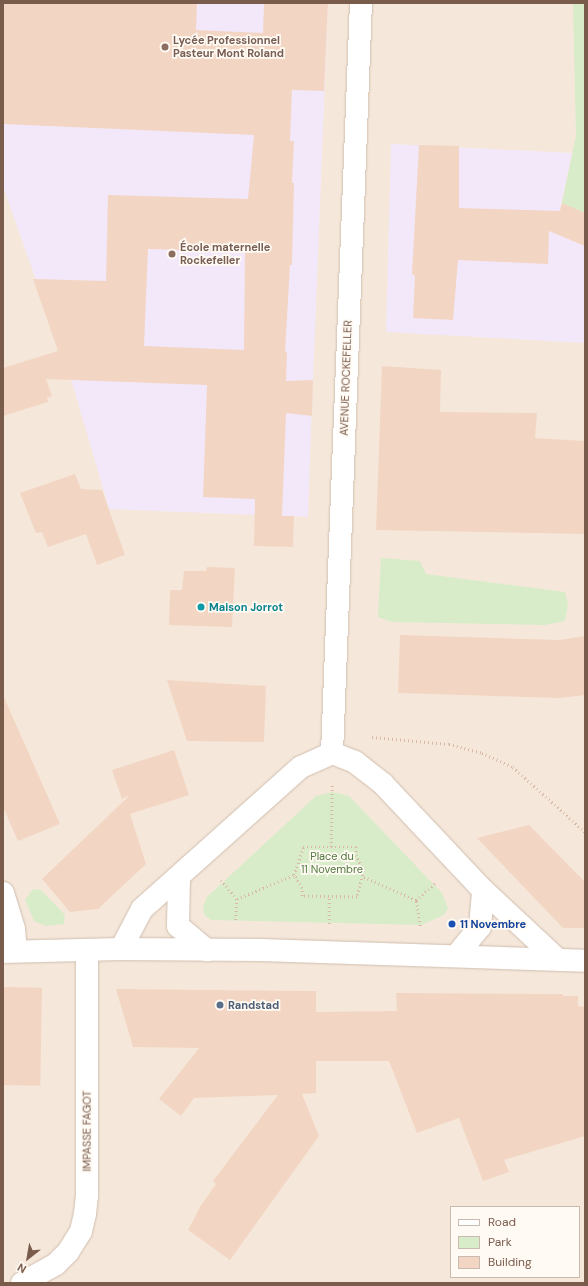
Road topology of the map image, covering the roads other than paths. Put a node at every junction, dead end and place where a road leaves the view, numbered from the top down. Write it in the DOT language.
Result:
graph roads {
  1 [pos="361,3"];
  2 [pos="332,753"];
  3 [pos="179,878"];
  4 [pos="483,890"];
  5 [pos="3,892"];
  6 [pos="121,949"];
  7 [pos="87,950"];
  8 [pos="207,950"];
  9 [pos="9,952"];
  10 [pos="457,955"];
  11 [pos="557,959"];
  12 [pos="585,961"];
  13 [pos="22,1283"];
  1 -- 2 [label="street, AVENUE ROCKEFELLER"];
  2 -- 3 [label="street"];
  2 -- 4 [label="street"];
  3 -- 6 [label="street"];
  3 -- 8 [label="street"];
  4 -- 10 [label="street"];
  4 -- 11 [label="street"];
  5 -- 9 [label="street"];
  6 -- 7 [label="street"];
  6 -- 8 [label="street"];
  7 -- 9 [label="street"];
  7 -- 13 [label="street, IMPASSE FAGOT"];
  8 -- 10 [label="street"];
  10 -- 11 [label="street"];
  11 -- 12 [label="street"];
}
